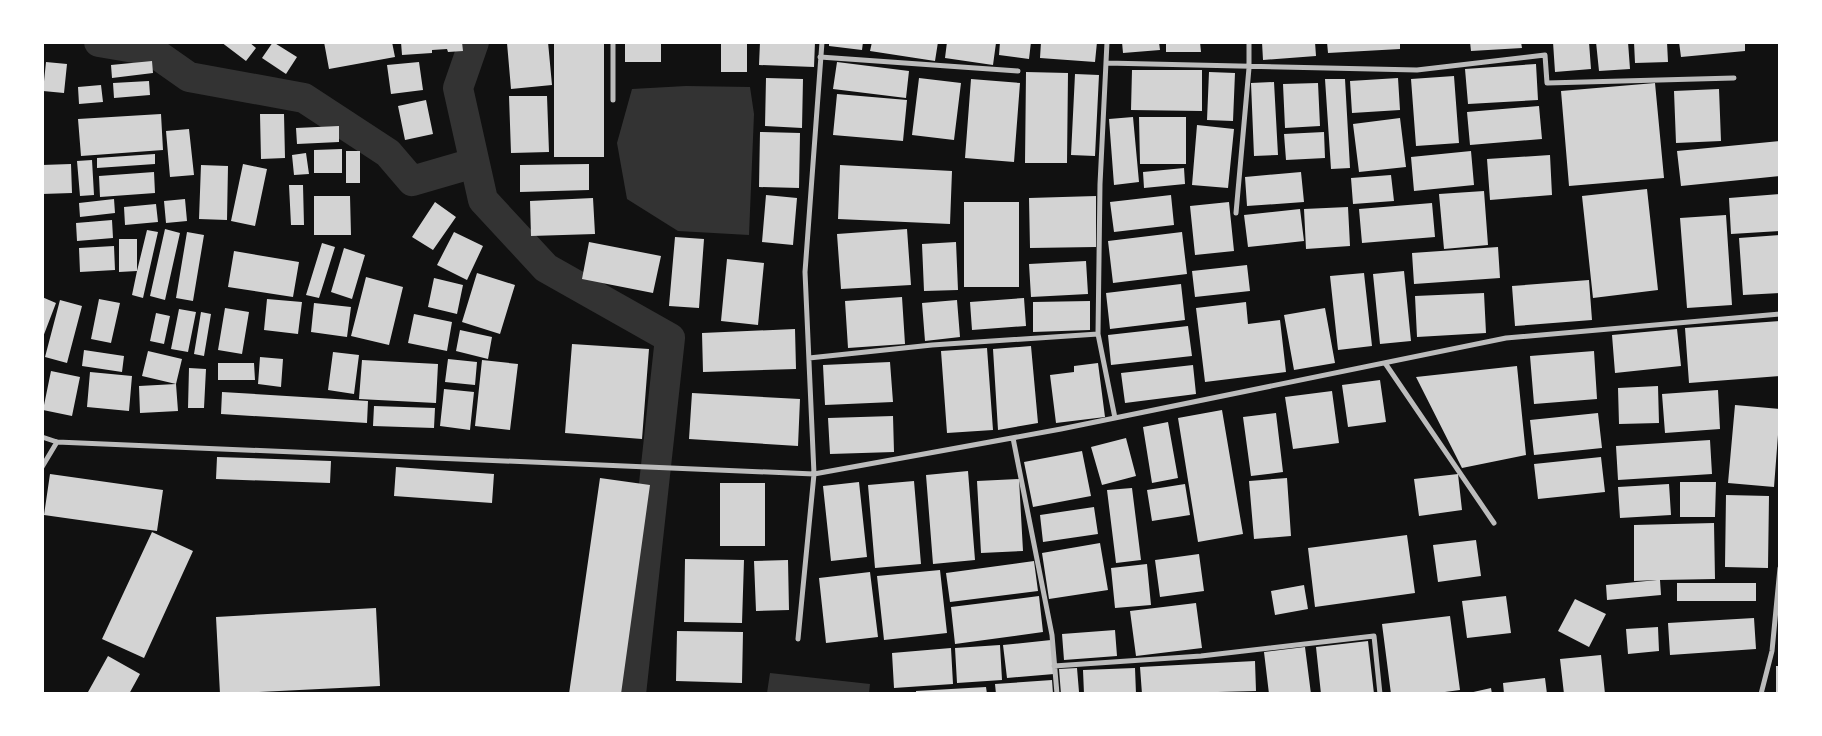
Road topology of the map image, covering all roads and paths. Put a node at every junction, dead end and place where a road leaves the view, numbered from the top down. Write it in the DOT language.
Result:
graph roads {
  1 [pos="613,42"];
  2 [pos="822,42"];
  3 [pos="1107,42"];
  4 [pos="1249,42"];
  5 [pos="820,58"];
  6 [pos="1106,63"];
  7 [pos="1249,68"];
  8 [pos="1018,71"];
  9 [pos="1734,78"];
  10 [pos="613,100"];
  11 [pos="1236,213"];
  12 [pos="1780,314"];
  13 [pos="1098,334"];
  14 [pos="809,358"];
  15 [pos="1385,363"];
  16 [pos="1115,418"];
  17 [pos="42,438"];
  18 [pos="1013,438"];
  19 [pos="57,442"];
  20 [pos="42,467"];
  21 [pos="814,474"];
  22 [pos="1494,523"];
  23 [pos="1780,568"];
  24 [pos="798,639"];
  25 [pos="1054,666"];
  26 [pos="1057,694"];
  27 [pos="1380,694"];
  28 [pos="1761,694"];
  1 -- 10 [label="street"];
  2 -- 5 [label="street"];
  3 -- 6 [label="street"];
  4 -- 7 [label="street"];
  5 -- 8 [label="street"];
  5 -- 14 [label="street"];
  6 -- 7 [label="street"];
  6 -- 13 [label="street"];
  7 -- 9 [label="street"];
  7 -- 11 [label="street"];
  12 -- 15 [label="street"];
  13 -- 14 [label="street"];
  13 -- 16 [label="street"];
  14 -- 21 [label="street"];
  15 -- 16 [label="street"];
  15 -- 22 [label="street"];
  16 -- 18 [label="street"];
  17 -- 19 [label="street"];
  18 -- 21 [label="street"];
  18 -- 25 [label="street"];
  19 -- 20 [label="street"];
  19 -- 21 [label="street"];
  21 -- 24 [label="street"];
  23 -- 28 [label="street"];
  25 -- 26 [label="street"];
  25 -- 27 [label="street"];
}
